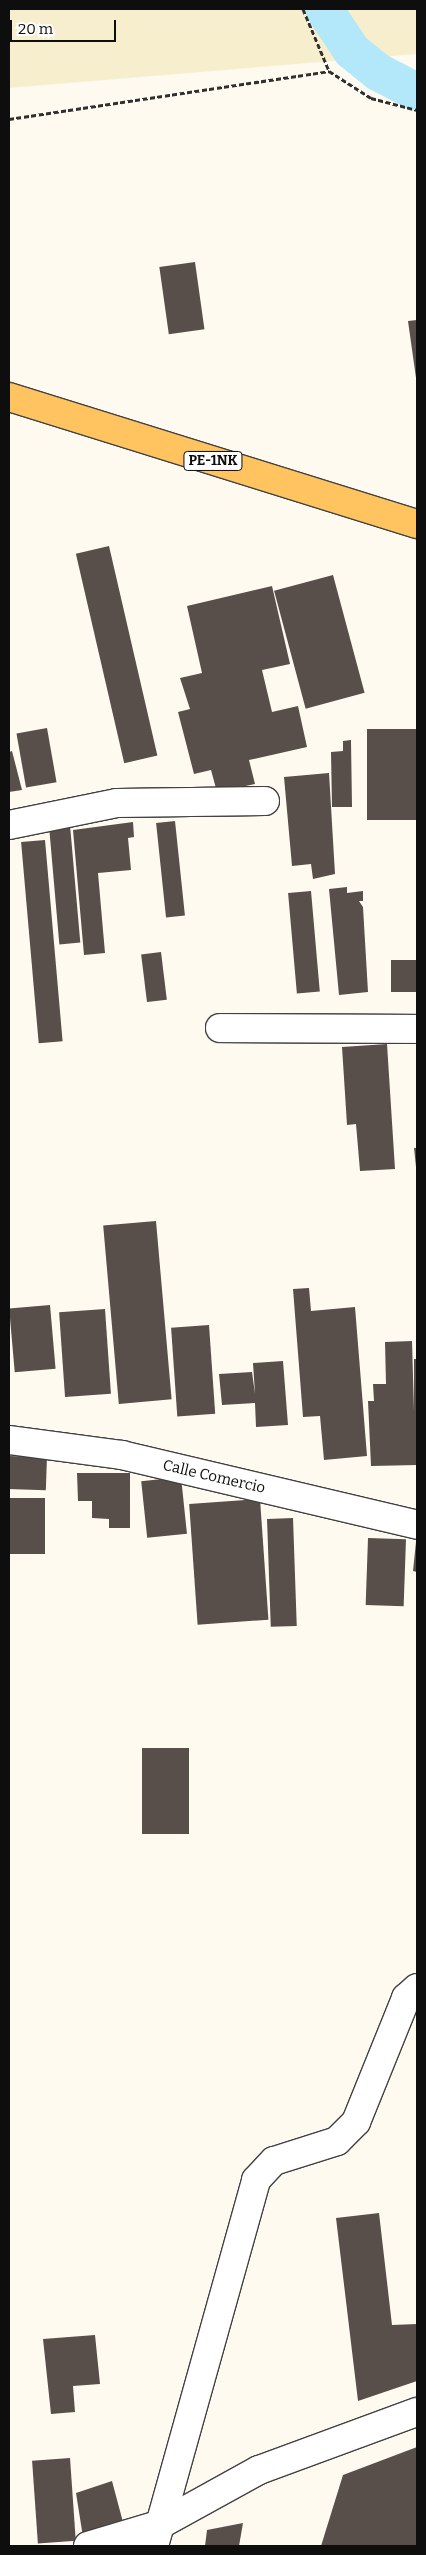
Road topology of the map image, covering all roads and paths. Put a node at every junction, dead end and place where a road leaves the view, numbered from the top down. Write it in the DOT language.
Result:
graph roads {
  1 [pos="303,9"];
  2 [pos="329,71"];
  3 [pos="417,110"];
  4 [pos="9,119"];
  5 [pos="9,397"];
  6 [pos="417,524"];
  7 [pos="265,801"];
  8 [pos="9,825"];
  9 [pos="220,1028"];
  10 [pos="417,1029"];
  11 [pos="9,1440"];
  12 [pos="417,1525"];
  13 [pos="417,1988"];
  14 [pos="417,2412"];
  15 [pos="158,2535"];
  16 [pos="88,2546"];
  1 -- 2 [label="path"];
  2 -- 3 [label="path"];
  2 -- 4 [label="path"];
  5 -- 6 [label="main road, PE-1NK"];
  7 -- 8 [label="street"];
  9 -- 10 [label="street"];
  11 -- 12 [label="street, Calle Comercio"];
  13 -- 15 [label="street"];
  14 -- 15 [label="street"];
  15 -- 16 [label="street"];
}
